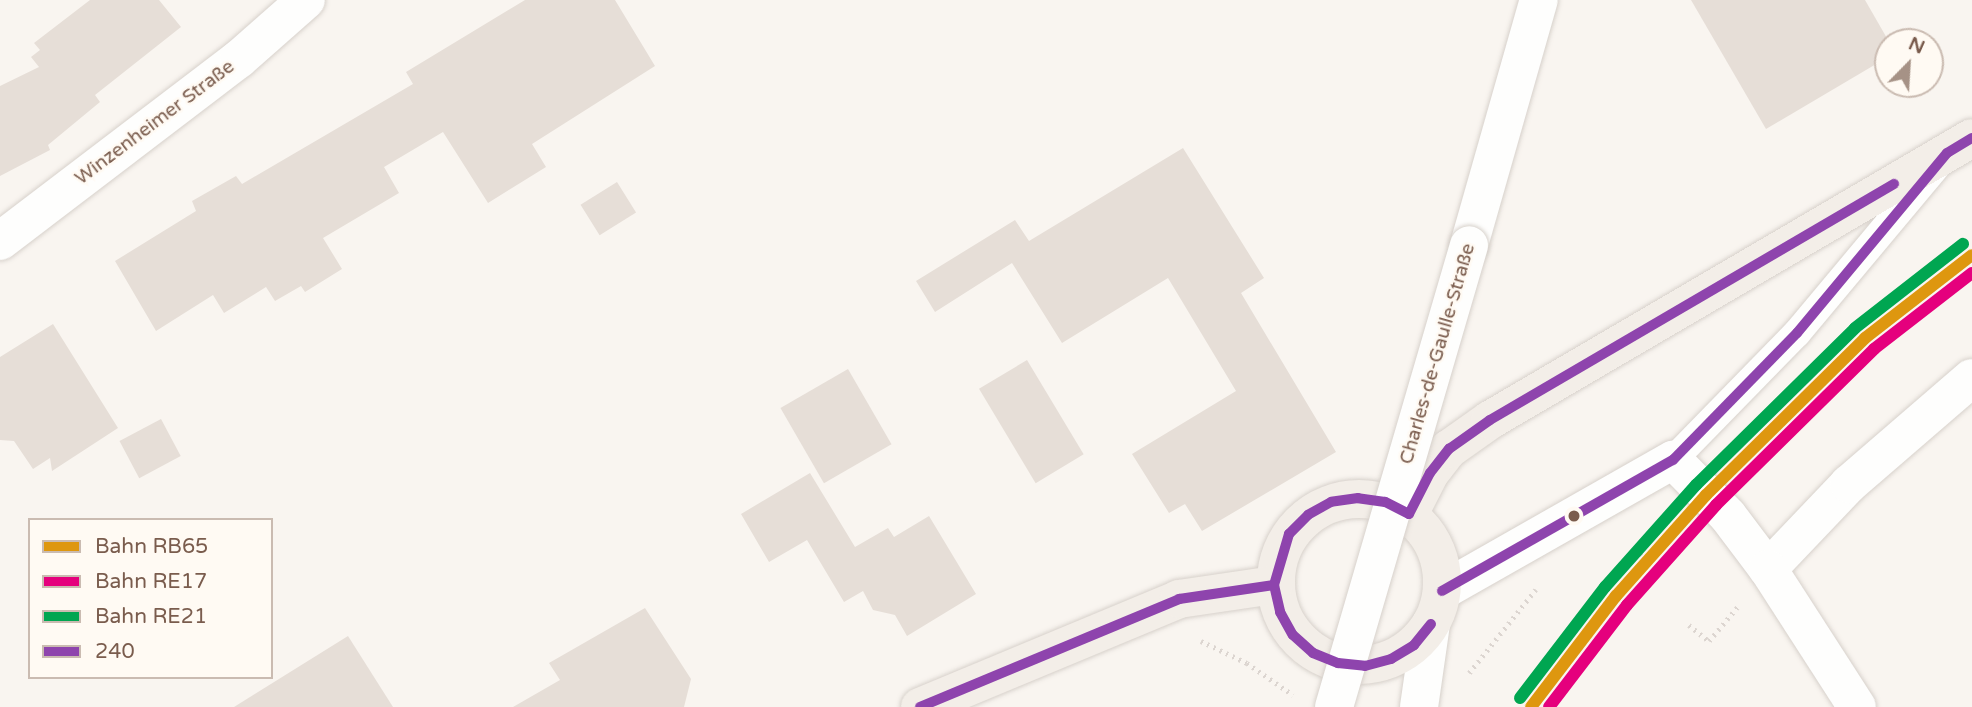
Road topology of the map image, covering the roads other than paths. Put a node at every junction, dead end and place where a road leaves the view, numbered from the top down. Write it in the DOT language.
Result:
graph roads {
  1 [pos="306,0"];
  2 [pos="1539,0"];
  3 [pos="1959,145"];
  4 [pos="0,241"];
  5 [pos="1972,378"];
  6 [pos="1684,472"];
  7 [pos="1409,514"];
  8 [pos="1768,569"];
  9 [pos="1274,585"];
  10 [pos="1437,608"];
  11 [pos="1317,703"];
  12 [pos="920,707"];
  13 [pos="1419,707"];
  14 [pos="1857,707"];
  1 -- 4 [label="street, Winzenheimer Straße"];
  2 -- 11 [label="street, Charles-de-Gaulle-Straße, bridge"];
  3 -- 6 [label="lane"];
  3 -- 7 [label="main road"];
  5 -- 8 [label="street"];
  6 -- 8 [label="street"];
  6 -- 10 [label="street"];
  7 -- 9 [label="main road"];
  7 -- 10 [label="main road"];
  8 -- 14 [label="street"];
  9 -- 10 [label="main road"];
  9 -- 12 [label="main road"];
  10 -- 13 [label="street"];
}
